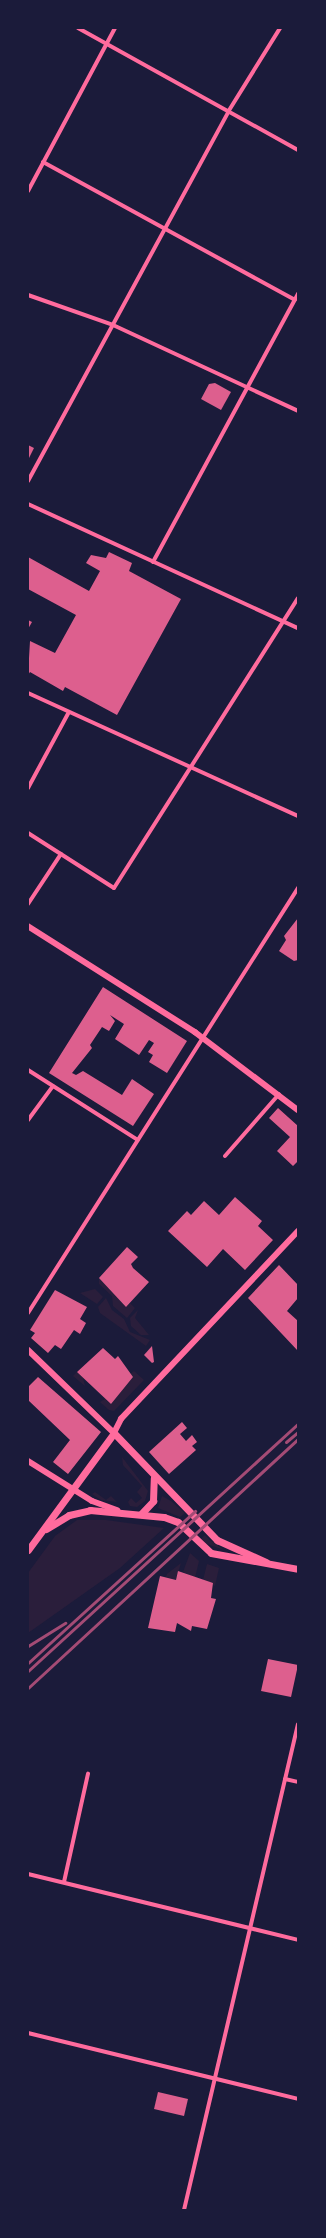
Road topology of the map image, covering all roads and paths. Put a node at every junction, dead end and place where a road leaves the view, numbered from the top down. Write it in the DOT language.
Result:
graph roads {
  1 [pos="78,28"];
  2 [pos="115,28"];
  3 [pos="280,28"];
  4 [pos="106,45"];
  5 [pos="228,112"];
  6 [pos="298,150"];
  7 [pos="44,162"];
  8 [pos="28,191"];
  9 [pos="165,228"];
  10 [pos="298,294"];
  11 [pos="28,295"];
  12 [pos="295,300"];
  13 [pos="113,325"];
  14 [pos="247,388"];
  15 [pos="298,411"];
  16 [pos="28,481"];
  17 [pos="28,504"];
  18 [pos="153,562"];
  19 [pos="298,598"];
  20 [pos="283,622"];
  21 [pos="298,628"];
  22 [pos="28,693"];
  23 [pos="69,712"];
  24 [pos="192,768"];
  25 [pos="28,788"];
  26 [pos="298,816"];
  27 [pos="28,833"];
  28 [pos="61,854"];
  29 [pos="298,888"];
  30 [pos="28,904"];
  31 [pos="28,926"];
  32 [pos="203,1037"];
  33 [pos="28,1070"];
  34 [pos="53,1086"];
  35 [pos="279,1094"];
  36 [pos="298,1110"];
  37 [pos="28,1120"];
  38 [pos="138,1140"];
  39 [pos="225,1156"];
  40 [pos="298,1231"];
  41 [pos="28,1313"];
  42 [pos="28,1350"];
  43 [pos="114,1433"];
  44 [pos="28,1461"];
  45 [pos="153,1475"];
  46 [pos="73,1490"];
  47 [pos="121,1511"];
  48 [pos="141,1514"];
  49 [pos="41,1533"];
  50 [pos="28,1550"];
  51 [pos="266,1562"];
  52 [pos="298,1569"];
  53 [pos="298,1724"];
  54 [pos="88,1774"];
  55 [pos="285,1779"];
  56 [pos="298,1782"];
  57 [pos="28,1874"];
  58 [pos="64,1882"];
  59 [pos="248,1928"];
  60 [pos="298,1940"];
  61 [pos="28,2033"];
  62 [pos="212,2079"];
  63 [pos="298,2099"];
  64 [pos="184,2210"];
  1 -- 4 [label="street"];
  2 -- 4 [label="street"];
  3 -- 5 [label="street"];
  4 -- 5 [label="street"];
  4 -- 7 [label="street"];
  5 -- 6 [label="street"];
  5 -- 9 [label="street"];
  7 -- 8 [label="street"];
  7 -- 9 [label="street"];
  9 -- 12 [label="street"];
  9 -- 13 [label="street"];
  10 -- 12 [label="street"];
  11 -- 13 [label="street"];
  12 -- 14 [label="street"];
  13 -- 14 [label="street"];
  13 -- 16 [label="street"];
  14 -- 15 [label="street"];
  14 -- 18 [label="street"];
  17 -- 18 [label="street"];
  18 -- 20 [label="street"];
  19 -- 20 [label="street"];
  20 -- 21 [label="street"];
  20 -- 24 [label="street"];
  22 -- 23 [label="street"];
  23 -- 24 [label="street"];
  23 -- 25 [label="street"];
  24 -- 26 [label="street"];
  24 -- 28 [label="street"];
  27 -- 28 [label="street"];
  28 -- 30 [label="street"];
  29 -- 32 [label="street"];
  31 -- 32 [label="street"];
  32 -- 35 [label="street"];
  32 -- 38 [label="street"];
  33 -- 34 [label="street"];
  34 -- 37 [label="street"];
  34 -- 38 [label="street"];
  35 -- 36 [label="street"];
  35 -- 39 [label="street"];
  38 -- 41 [label="street"];
  40 -- 43 [label="street"];
  42 -- 43 [label="main road"];
  43 -- 45 [label="highway"];
  43 -- 46 [label="highway"];
  44 -- 46 [label="main road"];
  45 -- 48 [label="highway"];
  45 -- 51 [label="highway"];
  46 -- 47 [label="main road"];
  46 -- 49 [label="highway"];
  47 -- 48 [label="highway"];
  47 -- 49 [label="highway"];
  48 -- 51 [label="highway"];
  49 -- 50 [label="highway"];
  51 -- 52 [label="highway"];
  53 -- 55 [label="street"];
  54 -- 58 [label="street"];
  55 -- 56 [label="street"];
  55 -- 59 [label="street"];
  57 -- 58 [label="street"];
  58 -- 59 [label="street"];
  59 -- 60 [label="street"];
  59 -- 62 [label="street"];
  61 -- 62 [label="street"];
  62 -- 63 [label="street"];
  62 -- 64 [label="street"];
}
